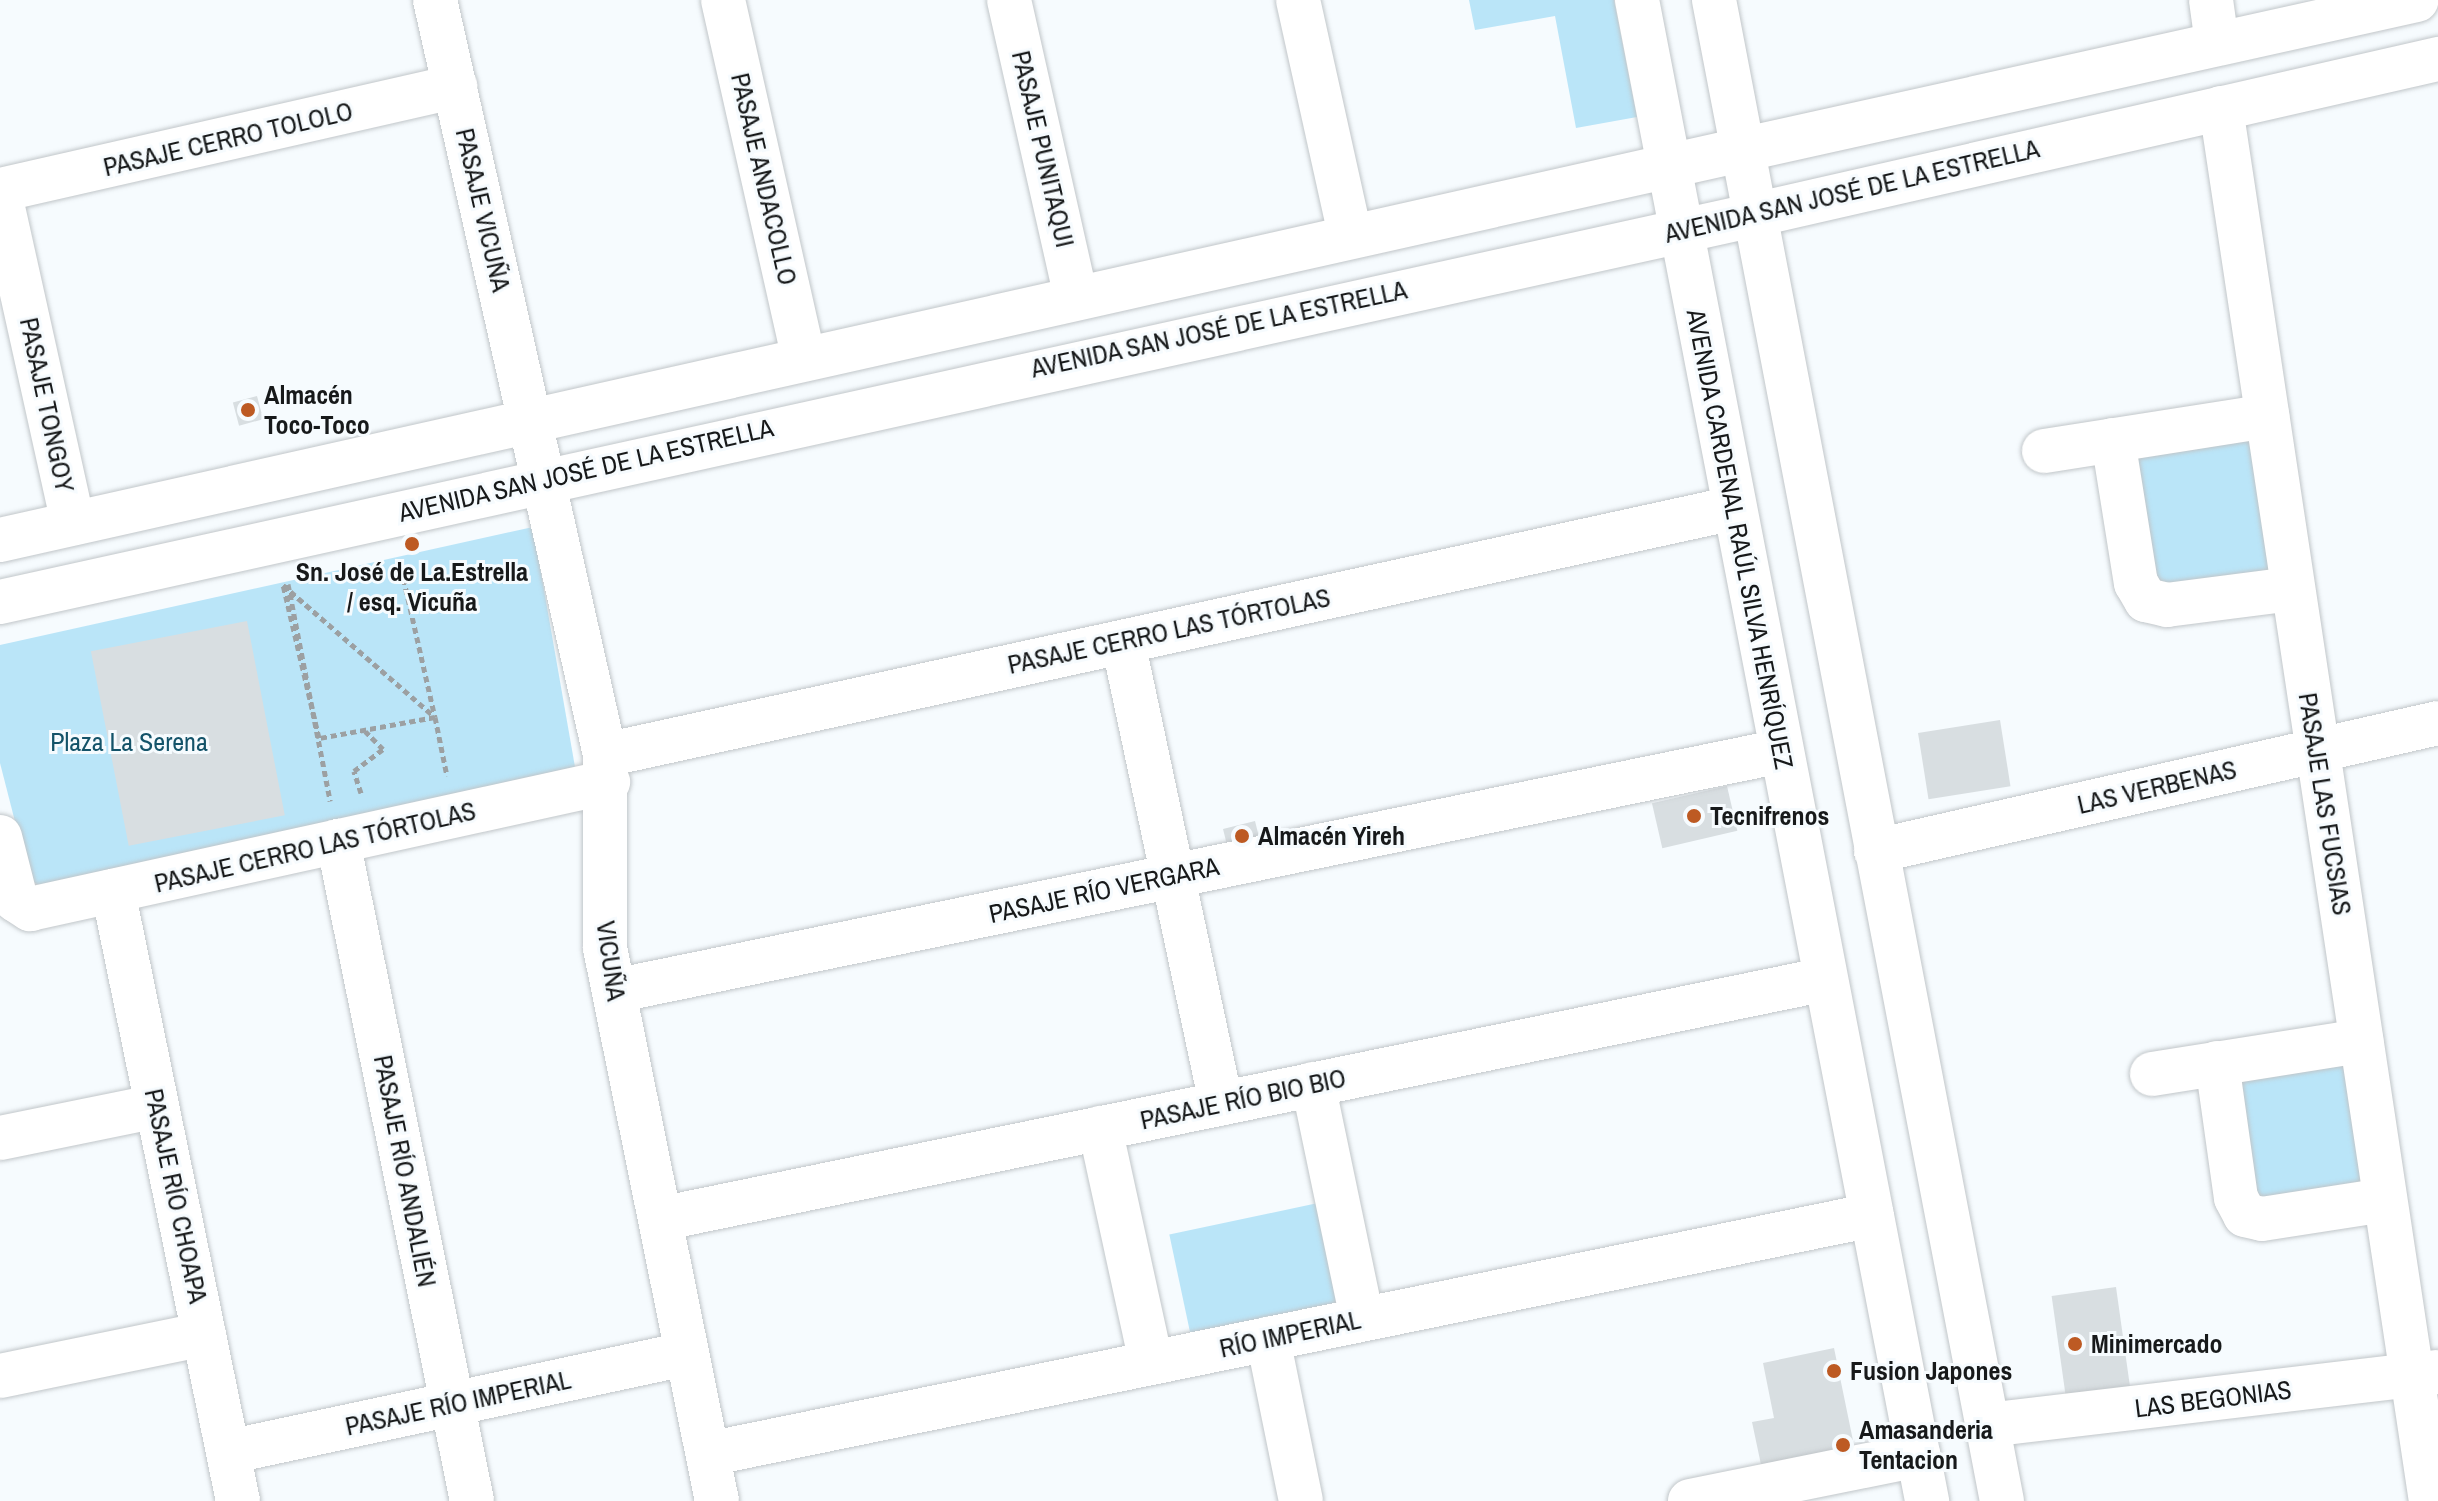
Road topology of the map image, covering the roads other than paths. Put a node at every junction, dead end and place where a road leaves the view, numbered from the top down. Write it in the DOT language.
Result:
graph roads {
  1 [pos="435,0"];
  2 [pos="723,0"];
  3 [pos="1009,0"];
  4 [pos="1298,0"];
  5 [pos="1637,0"];
  6 [pos="1714,0"];
  7 [pos="2211,0"];
  8 [pos="2417,0"];
  9 [pos="2217,43"];
  10 [pos="2438,59"];
  11 [pos="455,87"];
  12 [pos="2221,108"];
  13 [pos="1741,150"];
  14 [pos="1667,164"];
  15 [pos="0,192"];
  16 [pos="1754,215"];
  17 [pos="1680,229"];
  18 [pos="1350,235"];
  19 [pos="1076,297"];
  20 [pos="804,358"];
  21 [pos="2267,416"];
  22 [pos="530,420"];
  23 [pos="2113,440"];
  24 [pos="2044,451"];
  25 [pos="543,480"];
  26 [pos="1734,508"];
  27 [pos="73,523"];
  28 [pos="0,540"];
  29 [pos="2292,589"];
  30 [pos="0,602"];
  31 [pos="1123,642"];
  32 [pos="2438,723"];
  33 [pos="1781,751"];
  34 [pos="2316,751"];
  35 [pos="606,768"];
  36 [pos="0,837"];
  37 [pos="338,841"];
  38 [pos="1876,851"];
  39 [pos="1172,876"];
  40 [pos="113,891"];
  41 [pos="12,898"];
  42 [pos="1826,979"];
  43 [pos="614,991"];
  44 [pos="2361,1041"];
  45 [pos="2217,1063"];
  46 [pos="2152,1074"];
  47 [pos="1313,1084"];
  48 [pos="1221,1104"];
  49 [pos="157,1106"];
  50 [pos="1100,1128"];
  51 [pos="0,1138"];
  52 [pos="2385,1200"];
  53 [pos="1872,1215"];
  54 [pos="660,1219"];
  55 [pos="1362,1319"];
  56 [pos="204,1334"];
  57 [pos="1268,1339"];
  58 [pos="687,1354"];
  59 [pos="1151,1362"];
  60 [pos="2425,1374"];
  61 [pos="0,1376"];
  62 [pos="453,1404"];
  63 [pos="1987,1425"];
  64 [pos="228,1452"];
  65 [pos="708,1454"];
  66 [pos="1918,1455"];
  67 [pos="238,1501"];
  68 [pos="472,1501"];
  69 [pos="717,1501"];
  70 [pos="1301,1501"];
  71 [pos="1690,1501"];
  72 [pos="1927,1501"];
  73 [pos="2002,1501"];
  74 [pos="2431,1501"];
  1 -- 11 [label="street, PASAJE VICUÑA"];
  2 -- 20 [label="street, PASAJE ANDACOLLO"];
  3 -- 19 [label="street, PASAJE PUNITAQUI"];
  4 -- 18 [label="street"];
  5 -- 14 [label="street, AVENIDA CARDENAL RAÚL SILVA HENRÍQUEZ"];
  6 -- 13 [label="street"];
  7 -- 9 [label="street"];
  8 -- 9 [label="street"];
  9 -- 13 [label="street"];
  10 -- 12 [label="street, AVENIDA SAN JOSÉ DE LA ESTRELLA"];
  11 -- 15 [label="street, PASAJE CERRO TOLOLO"];
  11 -- 22 [label="street, PASAJE VICUÑA"];
  12 -- 16 [label="street, AVENIDA SAN JOSÉ DE LA ESTRELLA"];
  12 -- 21 [label="street, PASAJE LAS FUCSIAS"];
  13 -- 14 [label="street"];
  13 -- 16 [label="street"];
  14 -- 17 [label="street, AVENIDA CARDENAL RAÚL SILVA HENRÍQUEZ"];
  14 -- 18 [label="street"];
  15 -- 27 [label="street, PASAJE TONGOY"];
  16 -- 17 [label="street, AVENIDA SAN JOSÉ DE LA ESTRELLA"];
  16 -- 38 [label="street"];
  17 -- 25 [label="street, AVENIDA SAN JOSÉ DE LA ESTRELLA"];
  17 -- 26 [label="street, AVENIDA CARDENAL RAÚL SILVA HENRÍQUEZ"];
  18 -- 19 [label="street"];
  19 -- 20 [label="street"];
  20 -- 22 [label="street"];
  21 -- 23 [label="street"];
  21 -- 29 [label="street, PASAJE LAS FUCSIAS"];
  22 -- 25 [label="street, VICUÑA"];
  22 -- 27 [label="street"];
  23 -- 24 [label="street"];
  23 -- 29 [label="street"];
  25 -- 30 [label="street, AVENIDA SAN JOSÉ DE LA ESTRELLA"];
  25 -- 35 [label="street, VICUÑA"];
  26 -- 31 [label="street, PASAJE CERRO LAS TÓRTOLAS"];
  26 -- 33 [label="street, AVENIDA CARDENAL RAÚL SILVA HENRÍQUEZ"];
  27 -- 28 [label="street"];
  29 -- 34 [label="street, PASAJE LAS FUCSIAS"];
  31 -- 35 [label="street, PASAJE CERRO LAS TÓRTOLAS"];
  31 -- 39 [label="street"];
  32 -- 34 [label="street, LAS VERBENAS"];
  33 -- 39 [label="street, PASAJE RÍO VERGARA"];
  33 -- 42 [label="street, AVENIDA CARDENAL RAÚL SILVA HENRÍQUEZ"];
  34 -- 38 [label="street, LAS VERBENAS"];
  34 -- 44 [label="street, PASAJE LAS FUCSIAS"];
  35 -- 37 [label="street, PASAJE CERRO LAS TÓRTOLAS"];
  35 -- 43 [label="street, VICUÑA"];
  36 -- 41 [label="street"];
  37 -- 40 [label="street, PASAJE CERRO LAS TÓRTOLAS"];
  37 -- 62 [label="street, PASAJE RÍO ANDALIÉN"];
  38 -- 63 [label="street"];
  39 -- 43 [label="street, PASAJE RÍO VERGARA"];
  39 -- 48 [label="street"];
  40 -- 41 [label="street, PASAJE CERRO LAS TÓRTOLAS"];
  40 -- 49 [label="street, PASAJE RÍO CHOAPA"];
  42 -- 47 [label="street, PASAJE RÍO BIO BIO"];
  42 -- 53 [label="street, AVENIDA CARDENAL RAÚL SILVA HENRÍQUEZ"];
  43 -- 54 [label="street, VICUÑA"];
  44 -- 45 [label="street"];
  44 -- 52 [label="street, PASAJE LAS FUCSIAS"];
  45 -- 46 [label="street"];
  45 -- 52 [label="street"];
  47 -- 48 [label="street, PASAJE RÍO BIO BIO"];
  47 -- 55 [label="street"];
  48 -- 50 [label="street, PASAJE RÍO BIO BIO"];
  49 -- 51 [label="street"];
  49 -- 56 [label="street, PASAJE RÍO CHOAPA"];
  50 -- 54 [label="street, PASAJE RÍO BIO BIO"];
  50 -- 59 [label="street"];
  52 -- 60 [label="street, PASAJE LAS FUCSIAS"];
  53 -- 55 [label="street, RÍO IMPERIAL"];
  53 -- 66 [label="street, AVENIDA CARDENAL RAÚL SILVA HENRÍQUEZ"];
  54 -- 58 [label="street, VICUÑA"];
  55 -- 57 [label="street, RÍO IMPERIAL"];
  56 -- 61 [label="street"];
  56 -- 64 [label="street, PASAJE RÍO CHOAPA"];
  57 -- 59 [label="street, RÍO IMPERIAL"];
  57 -- 70 [label="street"];
  58 -- 62 [label="street, PASAJE RÍO IMPERIAL"];
  58 -- 65 [label="street, VICUÑA"];
  59 -- 65 [label="street, RÍO IMPERIAL"];
  60 -- 63 [label="street, LAS BEGONIAS"];
  60 -- 74 [label="street, PASAJE LAS FUCSIAS"];
  62 -- 64 [label="street, PASAJE RÍO IMPERIAL"];
  62 -- 68 [label="street, PASAJE RÍO ANDALIÉN"];
  63 -- 73 [label="street"];
  64 -- 67 [label="street, PASAJE RÍO CHOAPA"];
  65 -- 69 [label="street, VICUÑA"];
  66 -- 71 [label="street"];
  66 -- 72 [label="street, AVENIDA CARDENAL RAÚL SILVA HENRÍQUEZ"];
}
